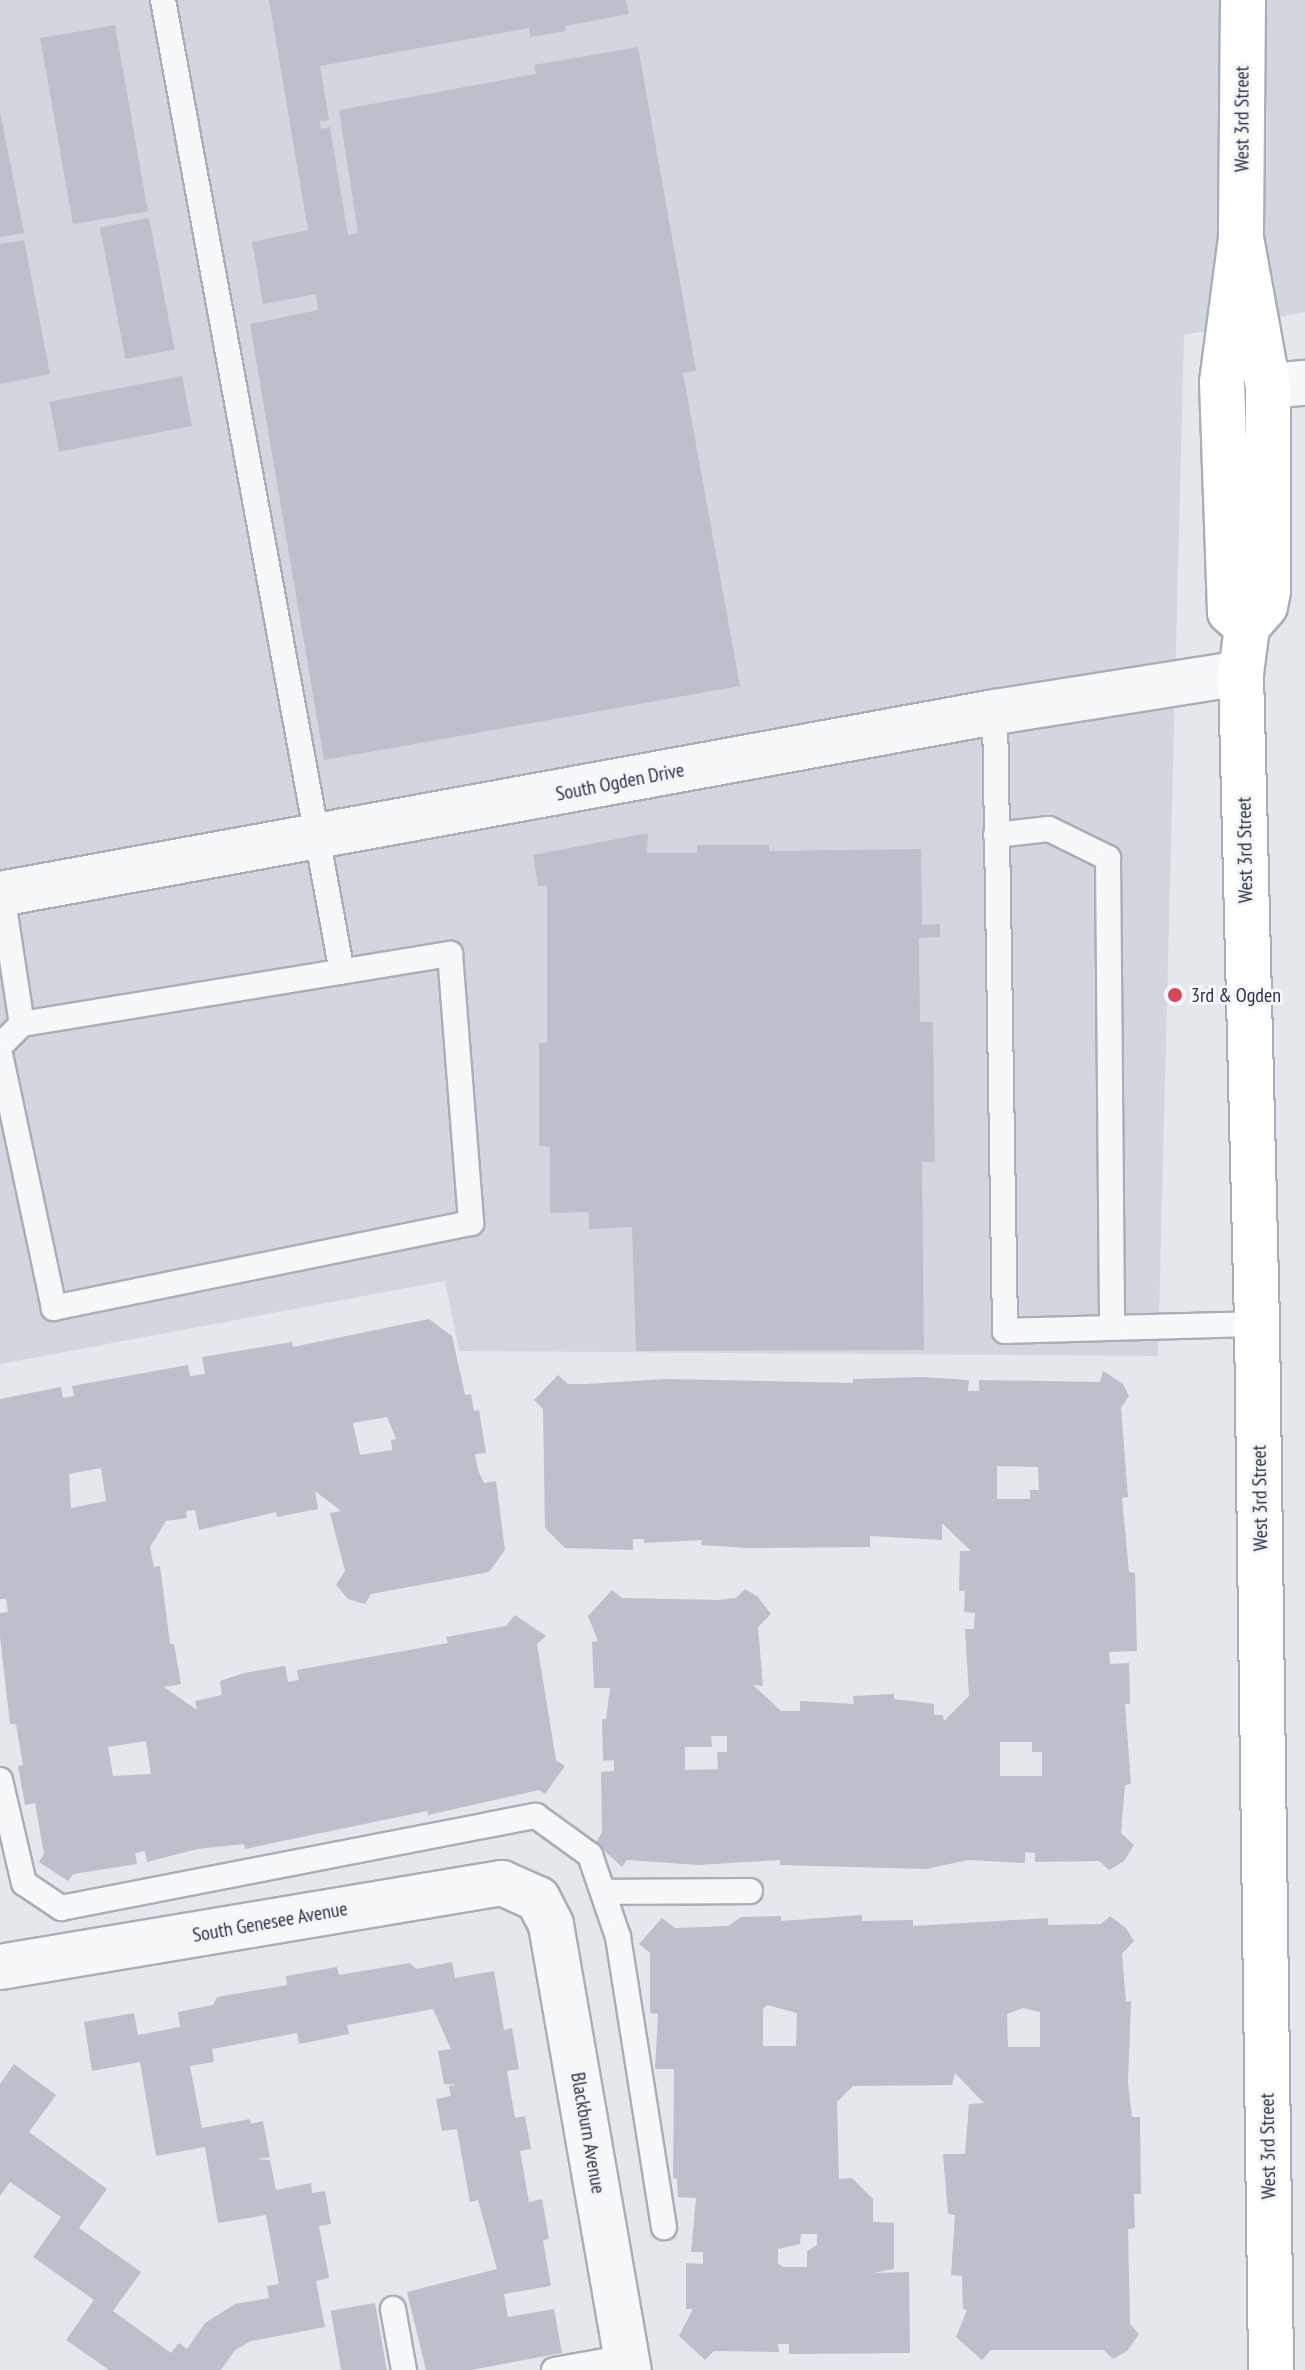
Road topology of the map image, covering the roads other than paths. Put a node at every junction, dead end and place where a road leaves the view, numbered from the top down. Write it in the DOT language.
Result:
graph roads {
  1 [pos="163,0"];
  2 [pos="1243,0"];
  3 [pos="1241,238"];
  4 [pos="1287,384"];
  5 [pos="1247,627"];
  6 [pos="1241,673"];
  7 [pos="995,712"];
  8 [pos="996,835"];
  9 [pos="318,839"];
  10 [pos="1,894"];
  11 [pos="342,972"];
  12 [pos="22,1024"];
  13 [pos="0,1046"];
  14 [pos="0,1055"];
  15 [pos="1257,1324"];
  16 [pos="1112,1327"];
  17 [pos="0,1780"];
  18 [pos="750,1891"];
  19 [pos="603,1892"];
  20 [pos="538,1899"];
  21 [pos="0,1967"];
  22 [pos="664,2227"];
  23 [pos="393,2309"];
  24 [pos="628,2363"];
  25 [pos="404,2370"];
  26 [pos="554,2370"];
  27 [pos="1271,2370"];
  1 -- 9 [label="lane"];
  2 -- 3 [label="main road, West 3rd Street"];
  3 -- 4 [label="main road, West 3rd Street"];
  3 -- 5 [label="main road, West 3rd Street"];
  4 -- 5 [label="main road, West 3rd Street"];
  5 -- 6 [label="main road, West 3rd Street"];
  6 -- 7 [label="street, South Ogden Drive"];
  6 -- 15 [label="main road, West 3rd Street"];
  7 -- 8 [label="lane"];
  7 -- 9 [label="street, South Ogden Drive"];
  8 -- 16 [label="lane"];
  8 -- 16 [label="lane"];
  9 -- 10 [label="street, South Ogden Drive"];
  9 -- 11 [label="lane"];
  10 -- 12 [label="lane"];
  11 -- 12 [label="lane"];
  11 -- 14 [label="lane"];
  12 -- 13 [label="lane"];
  15 -- 16 [label="lane"];
  15 -- 27 [label="main road, West 3rd Street"];
  17 -- 19 [label="lane"];
  18 -- 19 [label="lane"];
  19 -- 22 [label="lane"];
  20 -- 21 [label="street, South Genesee Avenue"];
  20 -- 24 [label="street, Blackburn Avenue"];
  23 -- 25 [label="lane"];
  24 -- 26 [label="lane"];
}
